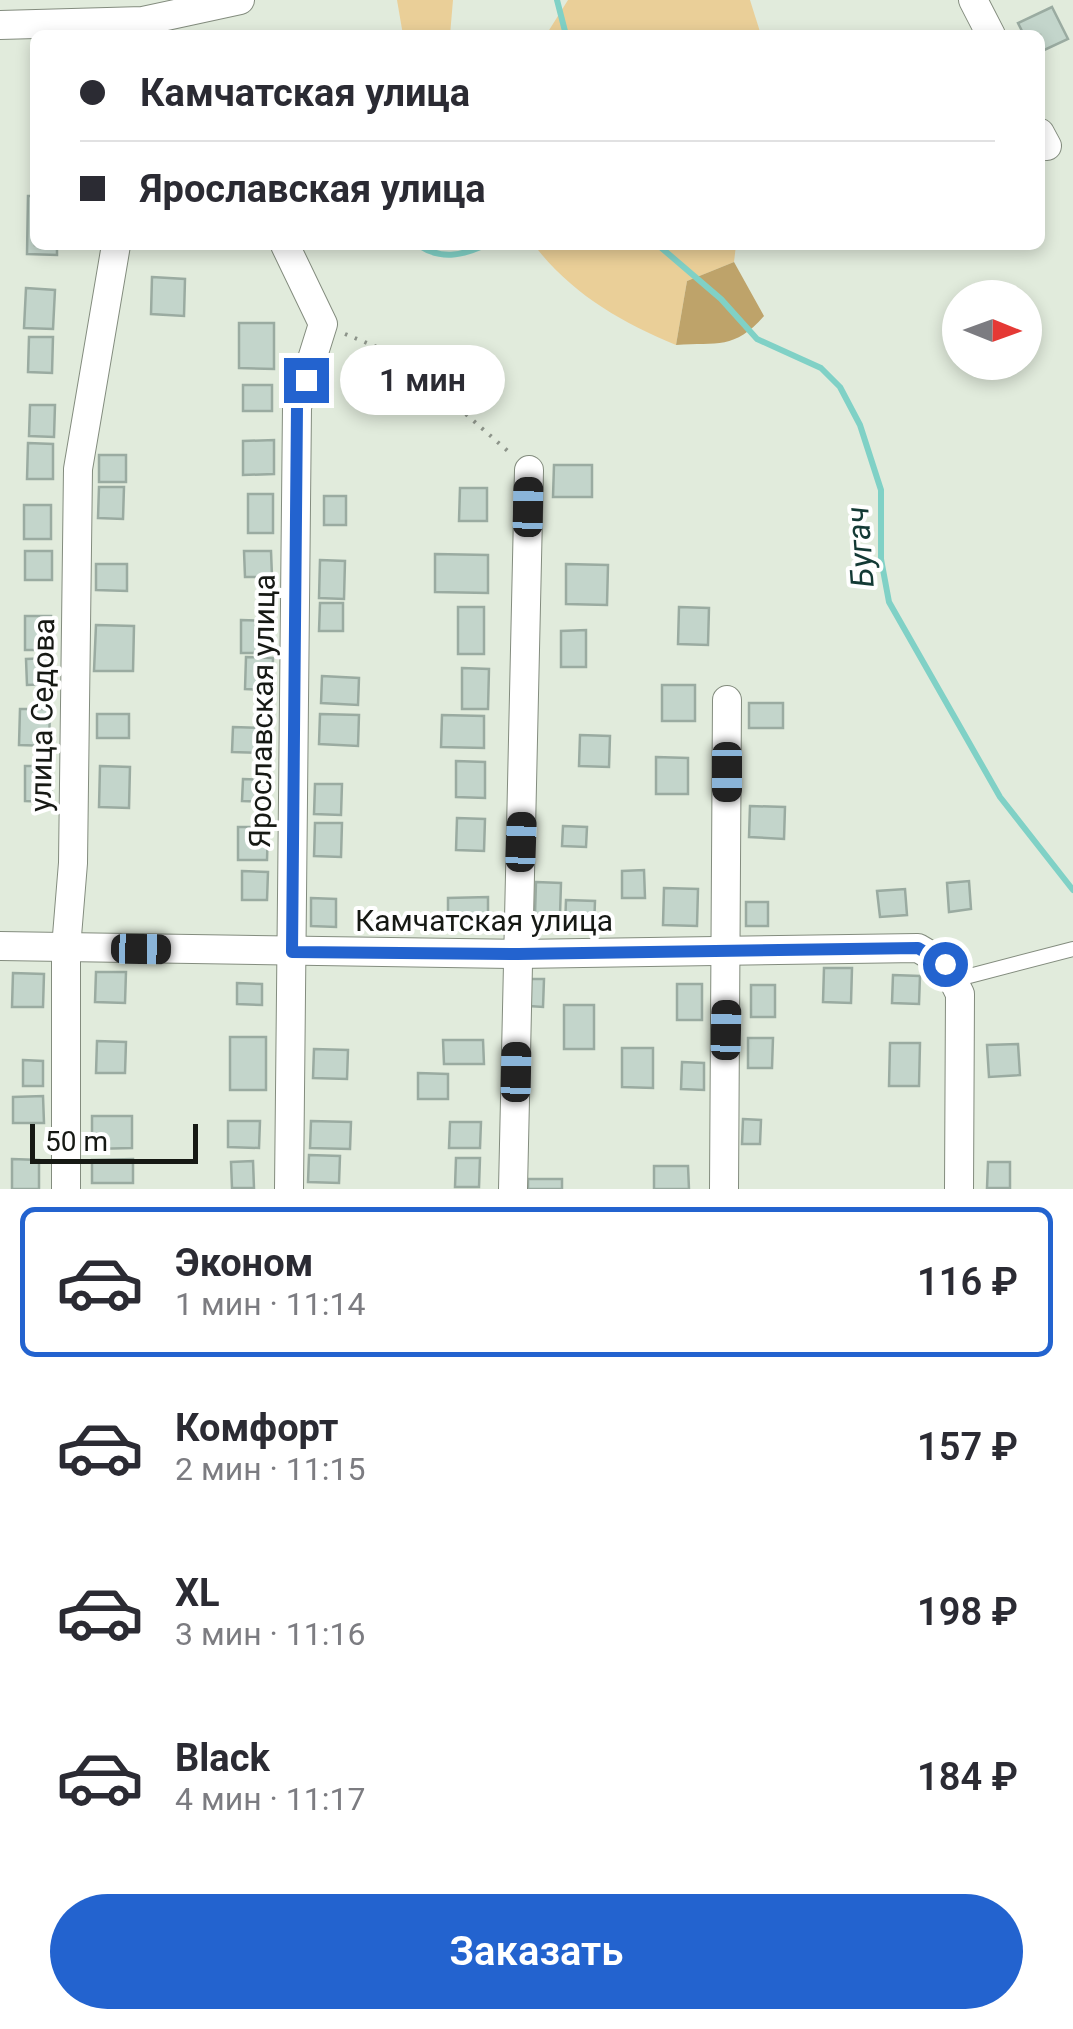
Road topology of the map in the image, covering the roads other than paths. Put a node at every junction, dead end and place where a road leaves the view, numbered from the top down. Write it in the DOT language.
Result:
graph roads {
  1 [pos="973,0"];
  2 [pos="234,3"];
  3 [pos="186,21"];
  4 [pos="0,25"];
  5 [pos="988,30"];
  6 [pos="115,250"];
  7 [pos="287,250"];
  8 [pos="529,470"];
  9 [pos="727,700"];
  10 [pos="0,946"];
  11 [pos="66,948"];
  12 [pos="1073,949"];
  13 [pos="727,951"];
  14 [pos="292,952"];
  15 [pos="518,954"];
  16 [pos="954,980"];
  17 [pos="66,1189"];
  18 [pos="289,1189"];
  19 [pos="514,1189"];
  20 [pos="724,1189"];
  21 [pos="959,1189"];
  1 -- 5 [label="street"];
  2 -- 3 [label="street"];
  3 -- 4 [label="street"];
  6 -- 11 [label="street, улица Седова"];
  7 -- 14 [label="street, Ярославская улица"];
  8 -- 15 [label="street"];
  9 -- 13 [label="street"];
  10 -- 11 [label="street, Камчатская улица"];
  11 -- 14 [label="street, Камчатская улица"];
  11 -- 17 [label="street, улица Седова"];
  12 -- 16 [label="lane"];
  13 -- 15 [label="street, Камчатская улица"];
  13 -- 16 [label="street, Камчатская улица"];
  13 -- 20 [label="street"];
  14 -- 15 [label="street, Камчатская улица"];
  14 -- 18 [label="street, Ярославская улица"];
  15 -- 19 [label="street"];
  16 -- 21 [label="street"];
}
